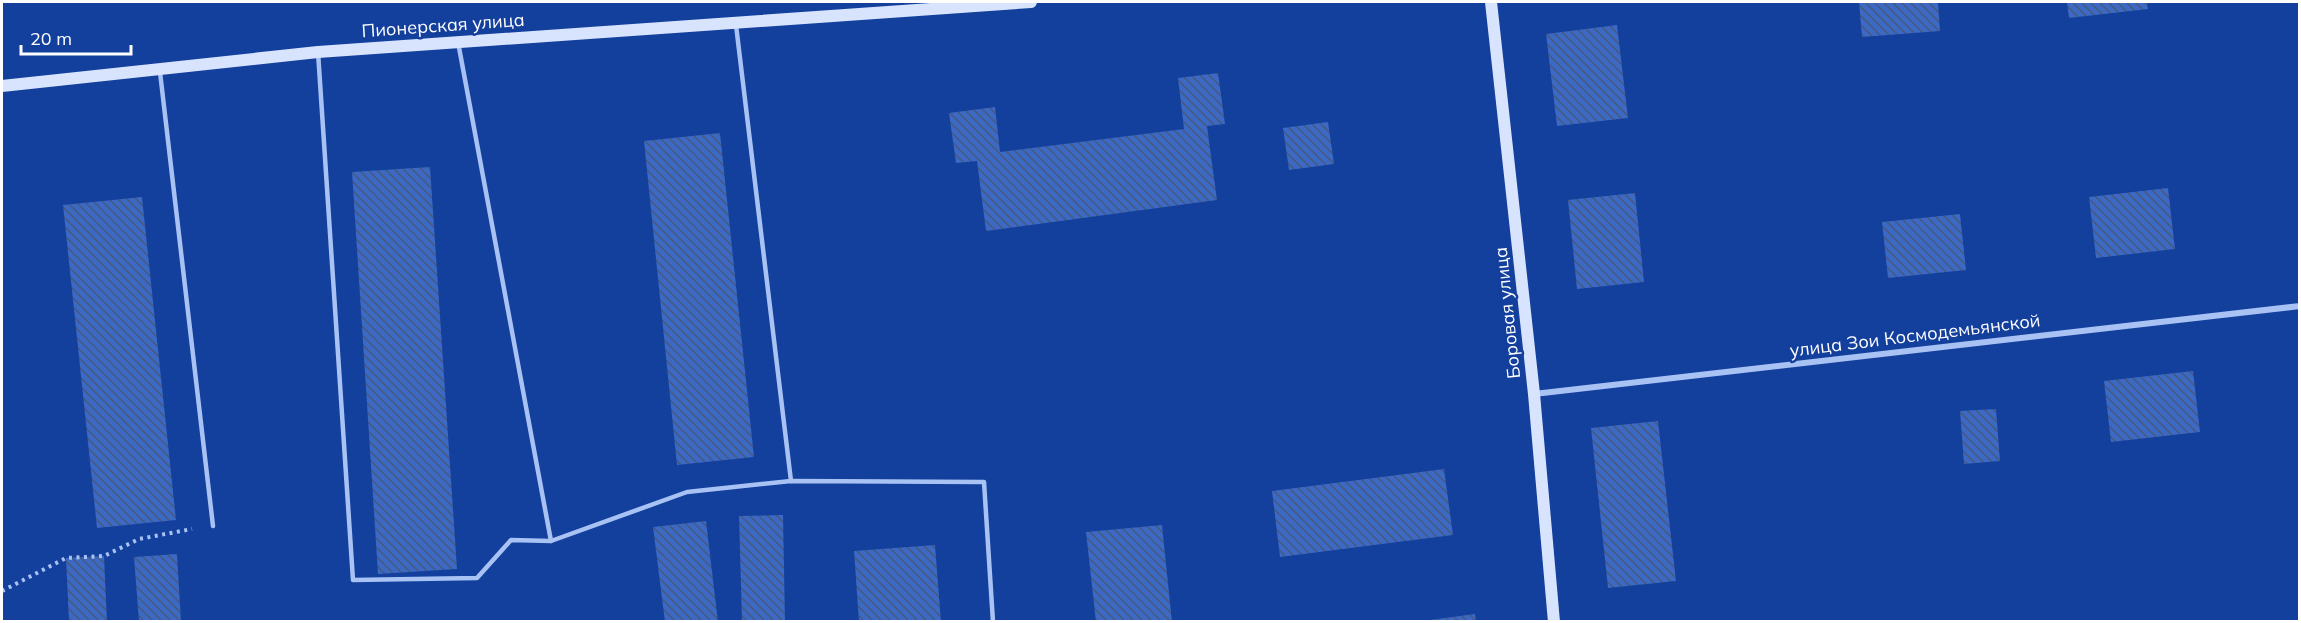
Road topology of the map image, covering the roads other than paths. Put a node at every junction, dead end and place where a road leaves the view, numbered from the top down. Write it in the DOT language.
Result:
graph roads {
  1 [pos="1031,2"];
  2 [pos="1491,2"];
  3 [pos="735,22"];
  4 [pos="458,41"];
  5 [pos="318,52"];
  6 [pos="159,69"];
  7 [pos="2,86"];
  8 [pos="2300,306"];
  9 [pos="1534,394"];
  10 [pos="790,481"];
  11 [pos="213,526"];
  12 [pos="551,541"];
  13 [pos="993,621"];
  14 [pos="1554,621"];
  1 -- 3 [label="street, Пионерская улица"];
  2 -- 9 [label="street, Боровая улица"];
  3 -- 4 [label="street, Пионерская улица"];
  3 -- 10 [label="lane"];
  4 -- 5 [label="street, Пионерская улица"];
  4 -- 12 [label="lane"];
  5 -- 6 [label="street, Пионерская улица"];
  5 -- 12 [label="lane"];
  6 -- 7 [label="street, Пионерская улица"];
  6 -- 11 [label="lane"];
  8 -- 9 [label="street, улица Зои Космодемьянской"];
  9 -- 14 [label="street, Боровая улица"];
  10 -- 12 [label="lane"];
  10 -- 13 [label="lane"];
}
